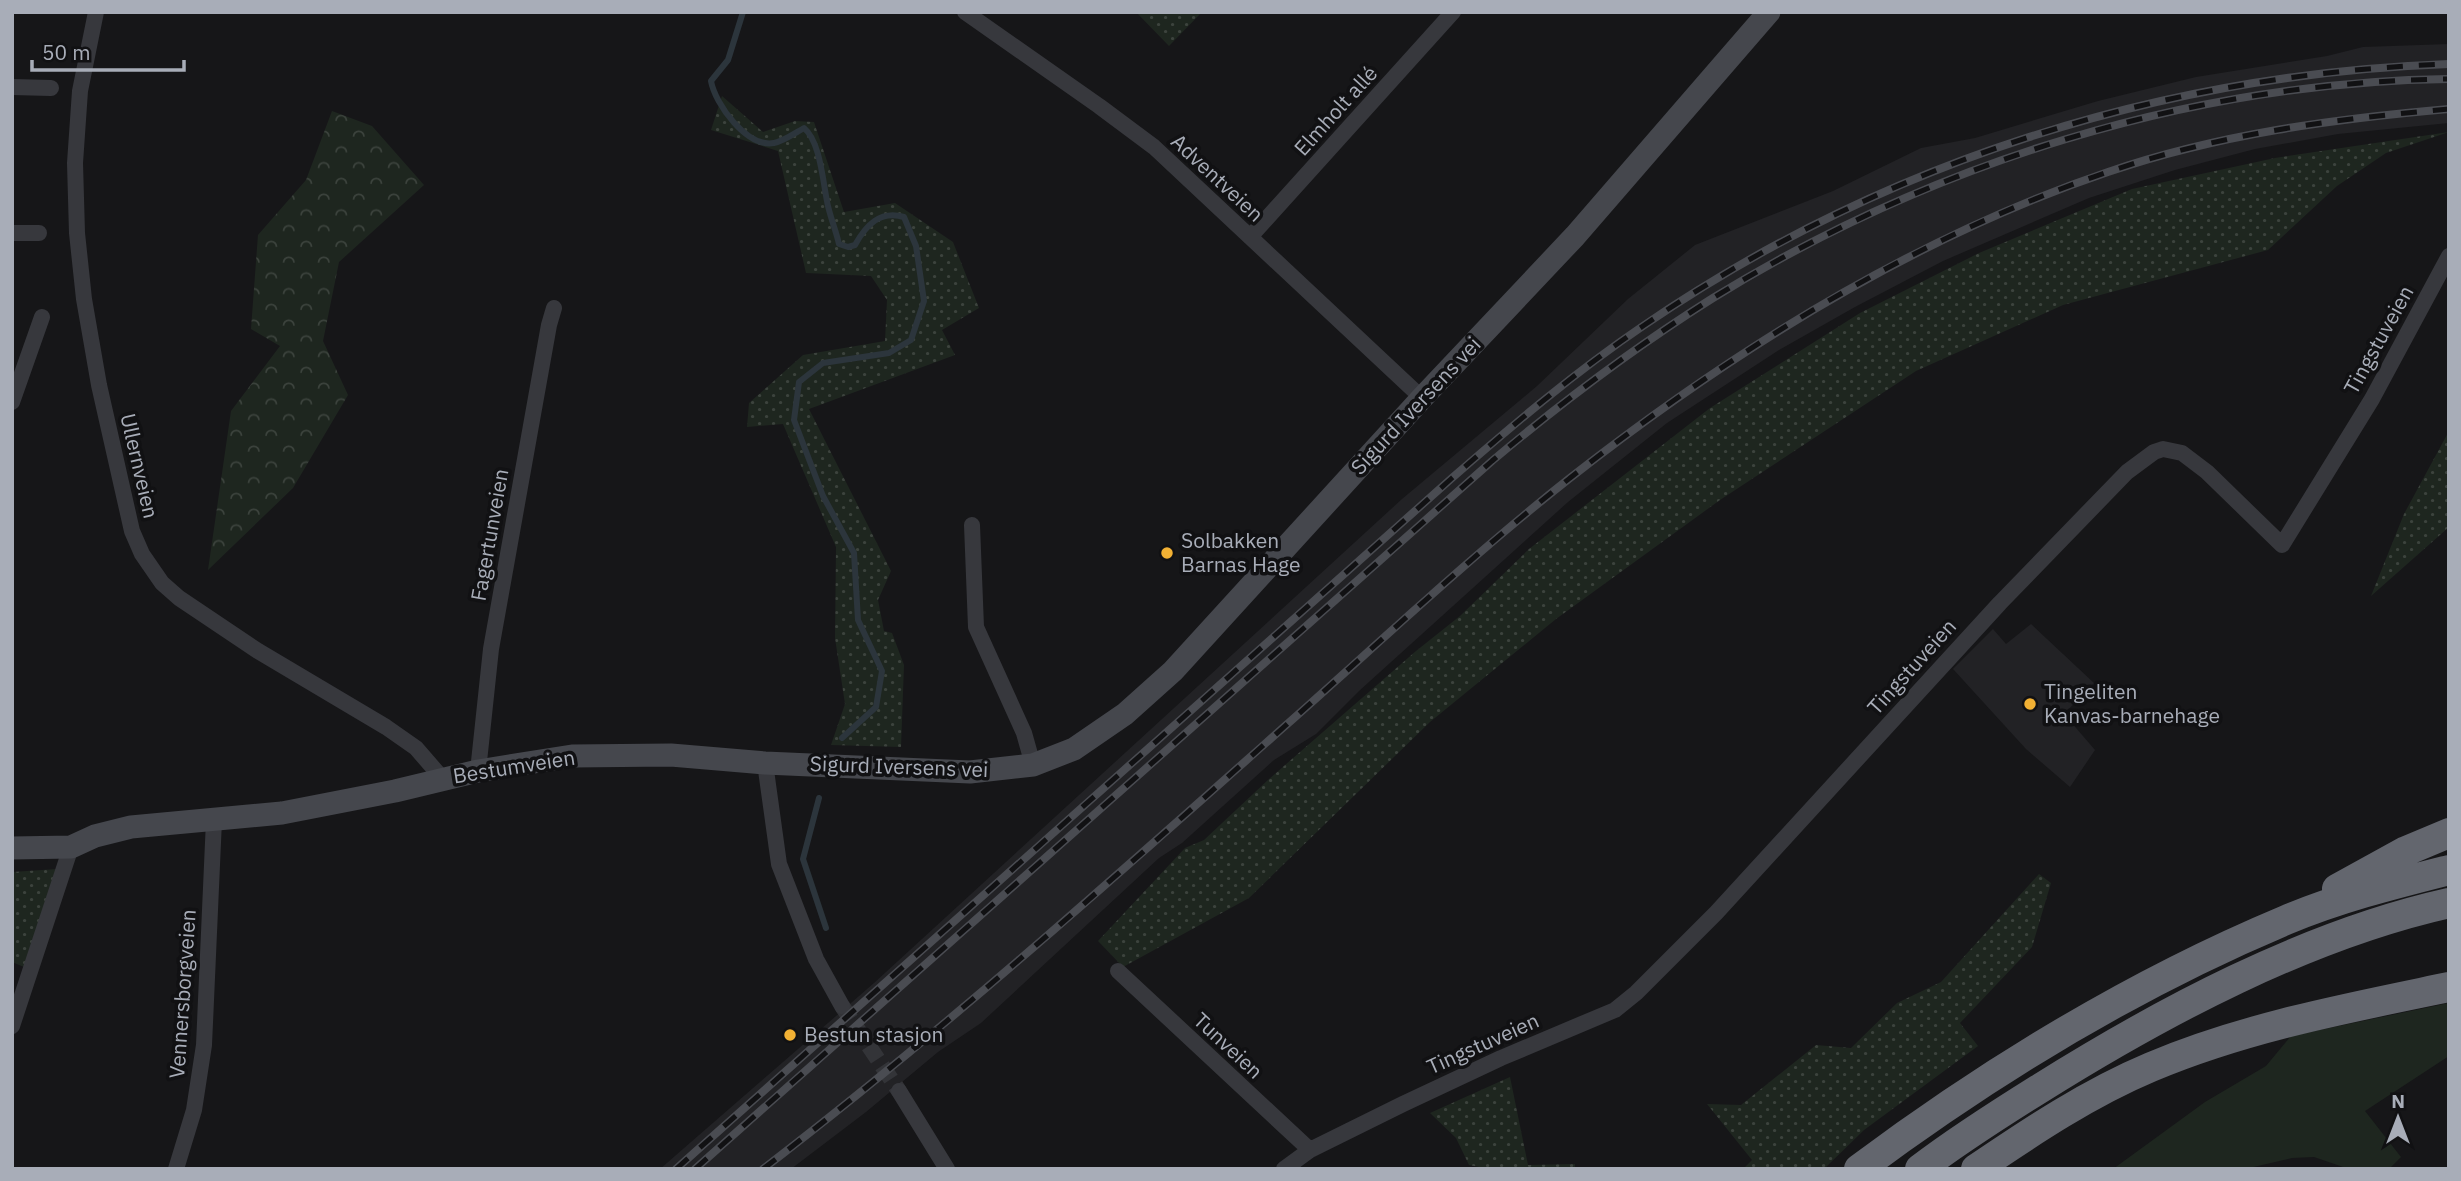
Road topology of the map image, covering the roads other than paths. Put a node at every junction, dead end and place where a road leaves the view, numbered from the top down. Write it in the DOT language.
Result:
graph roads {
  1 [pos="96,12"];
  2 [pos="965,12"];
  3 [pos="1453,12"];
  4 [pos="1769,12"];
  5 [pos="12,87"];
  6 [pos="51,88"];
  7 [pos="12,233"];
  8 [pos="39,233"];
  9 [pos="1250,237"];
  10 [pos="2449,256"];
  11 [pos="554,308"];
  12 [pos="42,317"];
  13 [pos="1422,398"];
  14 [pos="12,402"];
  15 [pos="972,525"];
  16 [pos="765,762"];
  17 [pos="1033,765"];
  18 [pos="478,771"];
  19 [pos="442,778"];
  20 [pos="214,820"];
  21 [pos="2449,833"];
  22 [pos="71,847"];
  23 [pos="12,848"];
  24 [pos="2449,870"];
  25 [pos="2449,903"];
  26 [pos="2288,919"];
  27 [pos="1118,971"];
  28 [pos="2449,987"];
  29 [pos="842,1006"];
  30 [pos="12,1026"];
  31 [pos="899,1091"];
  32 [pos="1310,1150"];
  33 [pos="176,1169"];
  34 [pos="947,1169"];
  35 [pos="1284,1169"];
  36 [pos="1859,1169"];
  37 [pos="1920,1169"];
  38 [pos="1976,1169"];
  1 -- 19 [label="street, Ullernveien"];
  2 -- 9 [label="street, Adventveien"];
  3 -- 9 [label="street, Elmholt allé"];
  4 -- 13 [label="street, Sigurd Iversens vei"];
  5 -- 6 [label="street"];
  7 -- 8 [label="street"];
  9 -- 13 [label="street, Adventveien"];
  10 -- 32 [label="street, Tingstuveien"];
  11 -- 18 [label="street, Fagertunveien"];
  12 -- 14 [label="street"];
  13 -- 17 [label="street, Sigurd Iversens vei"];
  15 -- 17 [label="street"];
  16 -- 17 [label="street, Sigurd Iversens vei"];
  16 -- 18 [label="street, Bestumveien"];
  16 -- 29 [label="street"];
  18 -- 19 [label="street, Bestumveien"];
  19 -- 20 [label="street, Bestumveien"];
  20 -- 22 [label="street, Bestumveien"];
  20 -- 33 [label="street, Vennersborgveien"];
  21 -- 26 [label="highway"];
  22 -- 23 [label="street, Bestumveien"];
  22 -- 30 [label="street"];
  24 -- 26 [label="highway"];
  25 -- 37 [label="highway"];
  26 -- 36 [label="highway"];
  27 -- 32 [label="street, Tunveien"];
  28 -- 38 [label="highway"];
  31 -- 34 [label="street"];
  32 -- 35 [label="street, Tingstuveien"];
}
